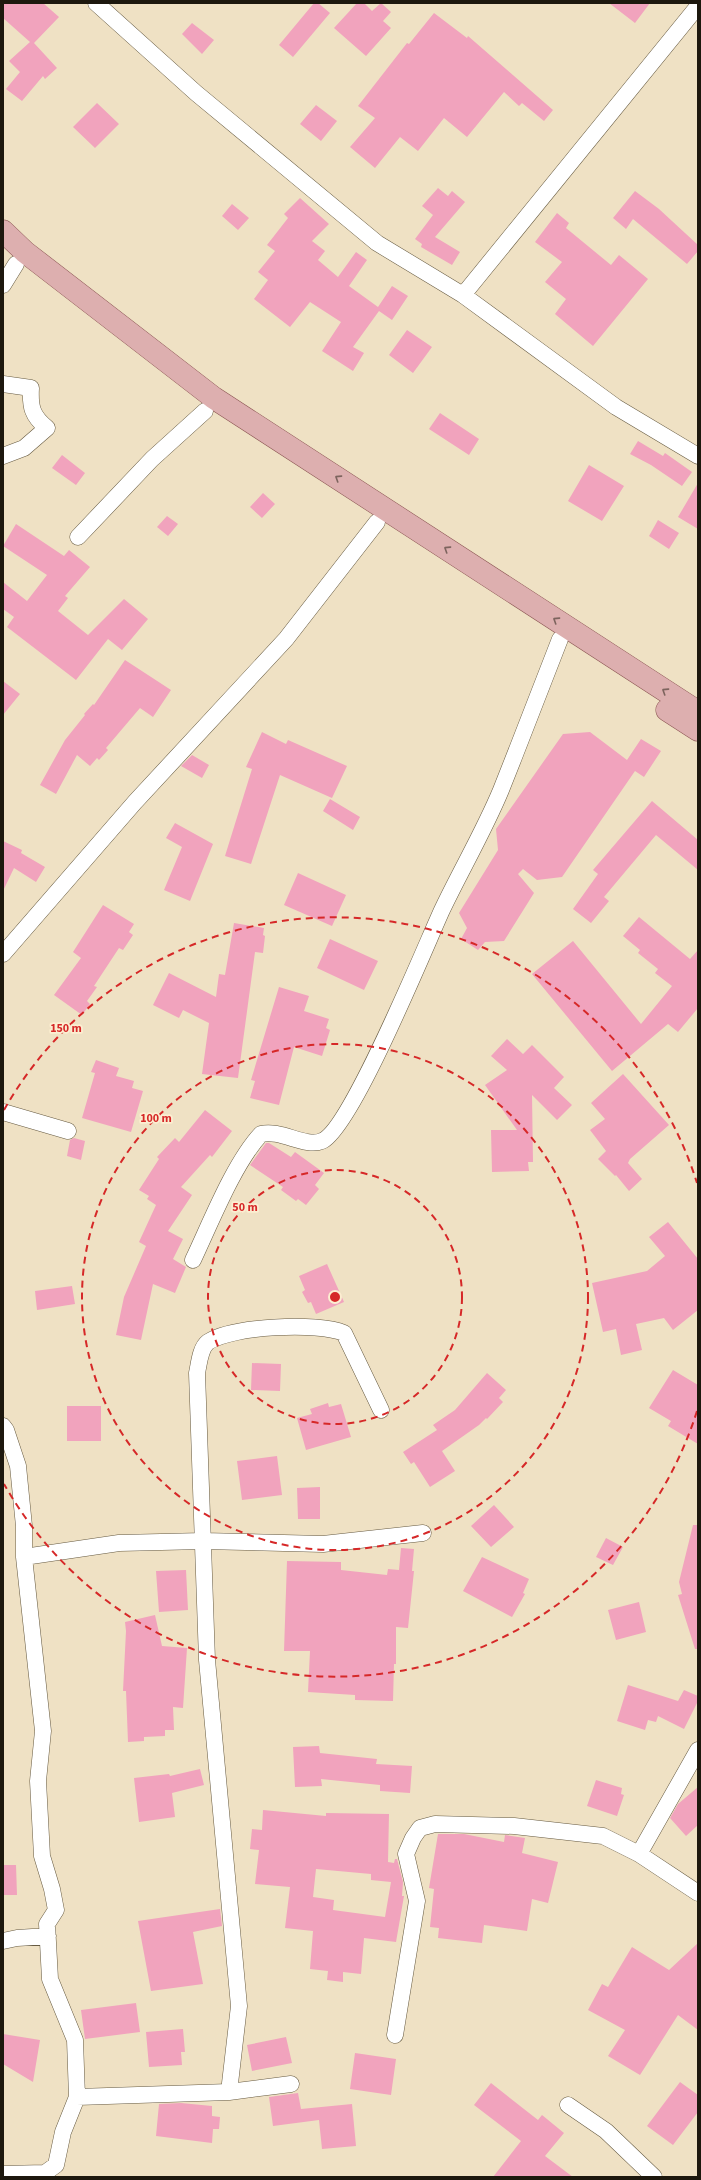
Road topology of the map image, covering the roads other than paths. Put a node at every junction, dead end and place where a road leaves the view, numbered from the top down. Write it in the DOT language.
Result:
graph roads {
  1 [pos="96,3"];
  2 [pos="698,6"];
  3 [pos="3,230"];
  4 [pos="9,258"];
  5 [pos="3,285"];
  6 [pos="463,295"];
  7 [pos="3,384"];
  8 [pos="205,411"];
  9 [pos="3,456"];
  10 [pos="698,456"];
  11 [pos="377,522"];
  12 [pos="78,537"];
  13 [pos="560,639"];
  14 [pos="698,712"];
  15 [pos="698,730"];
  16 [pos="3,954"];
  17 [pos="3,1112"];
  18 [pos="68,1131"];
  19 [pos="193,1260"];
  20 [pos="380,1410"];
  21 [pos="3,1426"];
  22 [pos="423,1533"];
  23 [pos="203,1541"];
  24 [pos="24,1557"];
  25 [pos="698,1750"];
  26 [pos="639,1854"];
  27 [pos="698,1893"];
  28 [pos="48,1936"];
  29 [pos="3,1942"];
  30 [pos="395,2035"];
  31 [pos="291,2084"];
  32 [pos="228,2092"];
  33 [pos="77,2097"];
  34 [pos="568,2105"];
  35 [pos="3,2174"];
  36 [pos="654,2177"];
  1 -- 6 [label="street"];
  2 -- 6 [label="street"];
  14 -- 3 [label="main road, one-way"];
  4 -- 5 [label="street"];
  4 -- 8 [label="main road"];
  6 -- 10 [label="street"];
  7 -- 9 [label="street"];
  8 -- 11 [label="main road"];
  8 -- 12 [label="street"];
  11 -- 13 [label="main road"];
  11 -- 16 [label="street"];
  13 -- 15 [label="main road"];
  13 -- 19 [label="street"];
  17 -- 18 [label="street"];
  20 -- 23 [label="street"];
  21 -- 24 [label="street"];
  22 -- 23 [label="street"];
  23 -- 24 [label="street"];
  23 -- 32 [label="street"];
  24 -- 28 [label="street"];
  25 -- 26 [label="street"];
  26 -- 27 [label="street"];
  26 -- 30 [label="street"];
  28 -- 29 [label="street"];
  28 -- 33 [label="street"];
  31 -- 32 [label="street"];
  32 -- 33 [label="street"];
  33 -- 35 [label="street"];
  34 -- 36 [label="street"];
}
